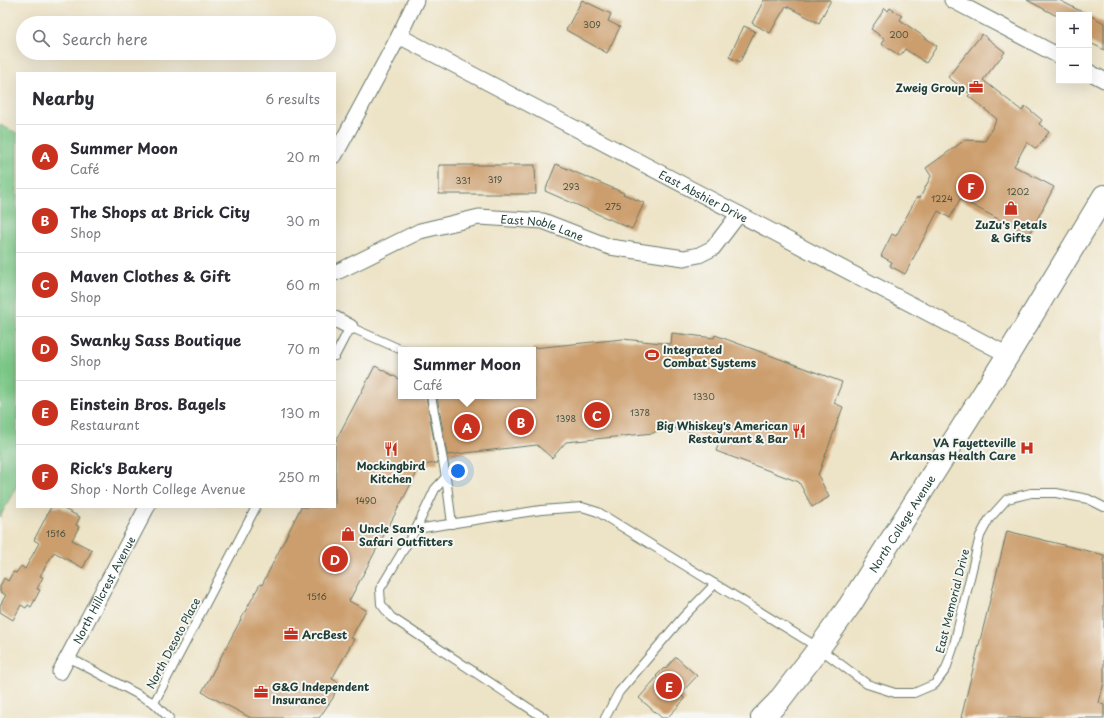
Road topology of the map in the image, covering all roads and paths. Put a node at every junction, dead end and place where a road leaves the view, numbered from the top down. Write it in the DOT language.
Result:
graph roads {
  1 [pos="416,0"];
  2 [pos="952,0"];
  3 [pos="399,36"];
  4 [pos="1056,54"];
  5 [pos="1092,74"];
  6 [pos="1104,80"];
  7 [pos="336,153"];
  8 [pos="1104,196"];
  9 [pos="739,214"];
  10 [pos="336,273"];
  11 [pos="336,320"];
  12 [pos="350,327"];
  13 [pos="398,348"];
  14 [pos="336,354"];
  15 [pos="1008,355"];
  16 [pos="432,399"];
  17 [pos="446,477"];
  18 [pos="1104,507"];
  19 [pos="146,508"];
  20 [pos="255,508"];
  21 [pos="452,524"];
  22 [pos="416,528"];
  23 [pos="715,584"];
  24 [pos="819,648"];
  25 [pos="68,657"];
  26 [pos="60,672"];
  27 [pos="154,702"];
  28 [pos="169,718"];
  29 [pos="544,718"];
  30 [pos="605,718"];
  31 [pos="762,718"];
  1 -- 3 [label="street"];
  2 -- 4 [label="street"];
  3 -- 7 [label="street"];
  3 -- 9 [label="street, East Abshier Drive"];
  5 -- 6 [label="street"];
  8 -- 15 [label="main road, North College Avenue"];
  9 -- 10 [label="street, East Noble Lane"];
  9 -- 15 [label="street, East Abshier Drive"];
  11 -- 12 [label="street"];
  12 -- 13 [label="lane"];
  12 -- 14 [label="lane"];
  15 -- 24 [label="main road, North College Avenue"];
  16 -- 17 [label="lane"];
  17 -- 21 [label="lane"];
  17 -- 22 [label="lane"];
  18 -- 24 [label="lane, East Memorial Drive"];
  19 -- 25 [label="street, North Hillcrest Avenue"];
  20 -- 27 [label="lane, North Desoto Place"];
  21 -- 22 [label="lane, East Memorial Drive"];
  21 -- 23 [label="lane, East Memorial Drive"];
  22 -- 29 [label="lane"];
  23 -- 24 [label="lane, East Memorial Drive"];
  23 -- 30 [label="lane"];
  24 -- 31 [label="main road, North College Avenue"];
  25 -- 26 [label="street, North Hillcrest Avenue"];
  25 -- 27 [label="lane, North Desoto Place"];
  27 -- 28 [label="lane"];
}
